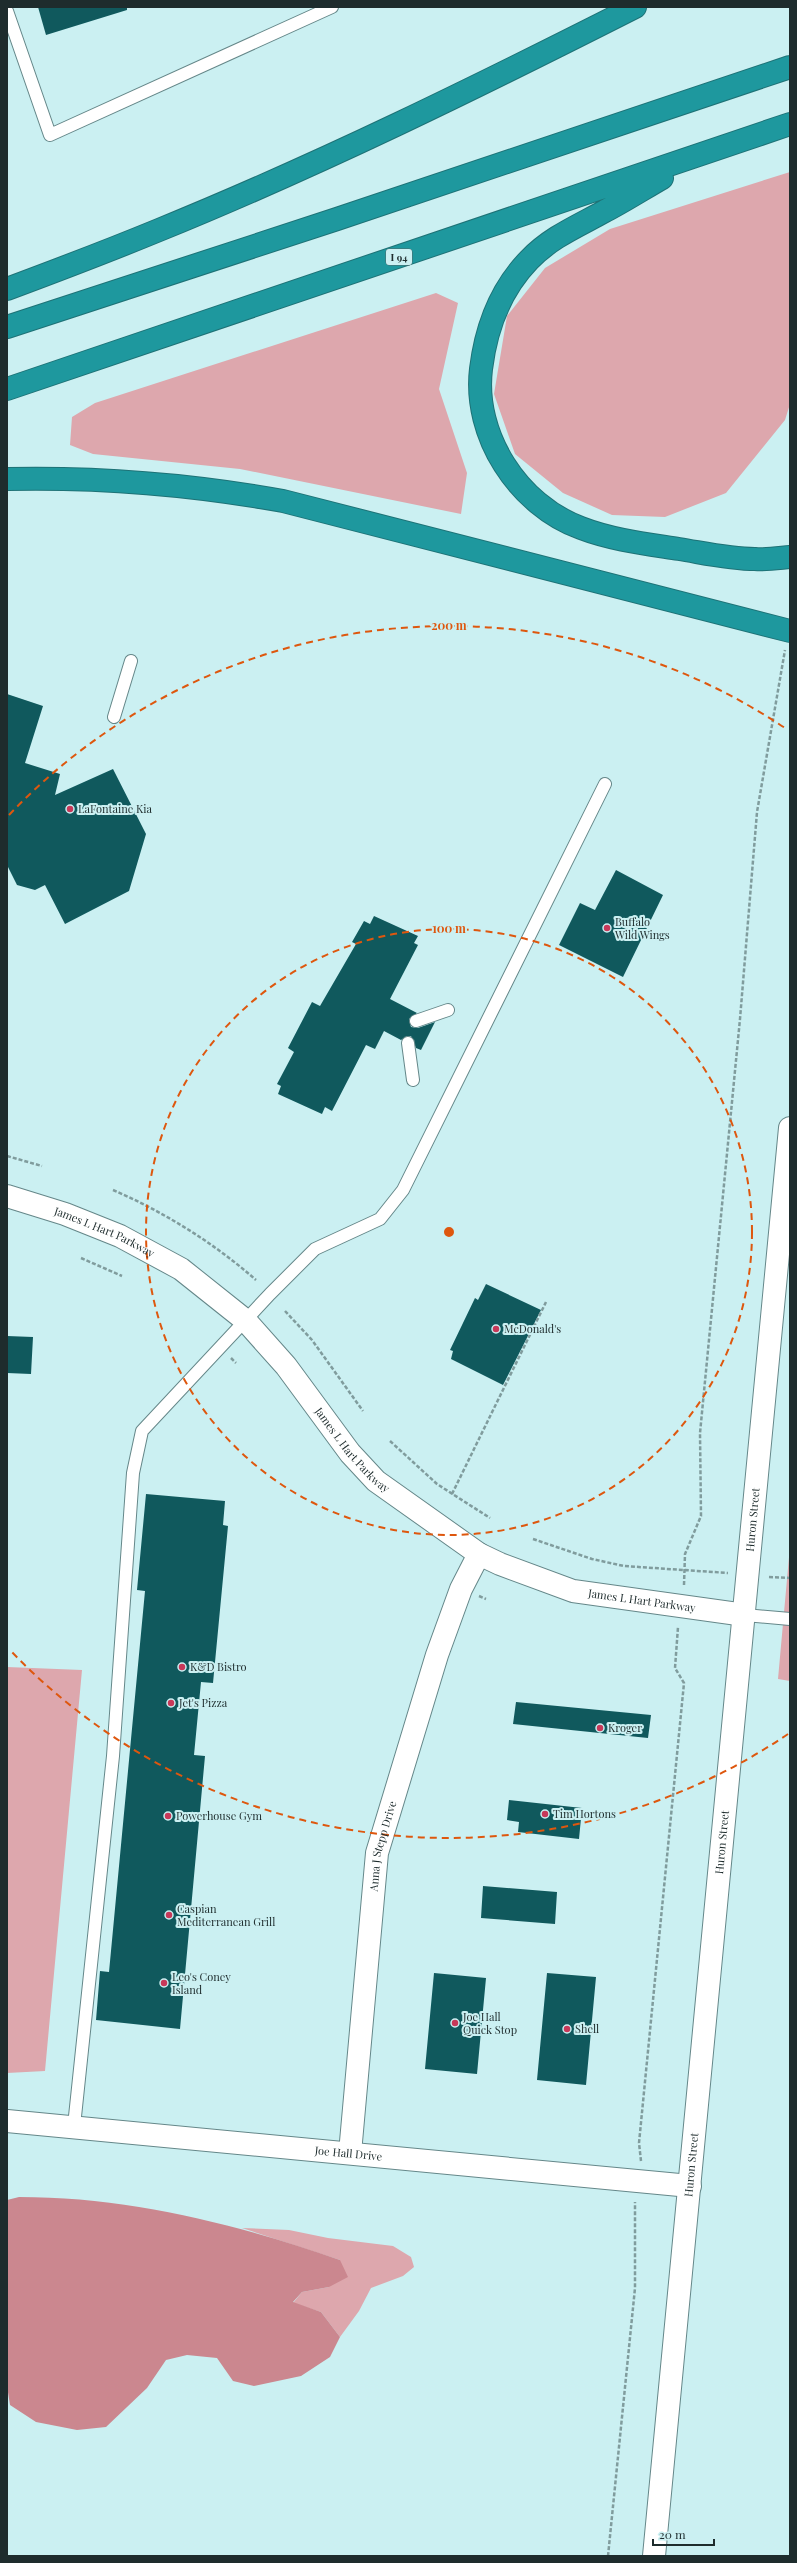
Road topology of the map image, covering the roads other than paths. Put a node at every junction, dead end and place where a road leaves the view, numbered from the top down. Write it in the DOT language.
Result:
graph roads {
  1 [pos="332,7"];
  2 [pos="635,7"];
  3 [pos="7,11"];
  4 [pos="790,67"];
  5 [pos="790,124"];
  6 [pos="699,156"];
  7 [pos="7,289"];
  8 [pos="7,327"];
  9 [pos="7,389"];
  10 [pos="7,479"];
  11 [pos="790,557"];
  12 [pos="790,631"];
  13 [pos="132,661"];
  14 [pos="114,717"];
  15 [pos="605,784"];
  16 [pos="448,1010"];
  17 [pos="416,1021"];
  18 [pos="408,1043"];
  19 [pos="413,1080"];
  20 [pos="790,1128"];
  21 [pos="787,1185"];
  22 [pos="7,1196"];
  23 [pos="245,1320"];
  24 [pos="479,1554"];
  25 [pos="745,1615"];
  26 [pos="790,1619"];
  27 [pos="7,2121"];
  28 [pos="74,2126"];
  29 [pos="350,2153"];
  30 [pos="690,2186"];
  31 [pos="654,2556"];
  1 -- 3 [label="lane"];
  2 -- 7 [label="highway"];
  4 -- 8 [label="highway"];
  5 -- 6 [label="highway, I 94"];
  6 -- 9 [label="highway, I 94"];
  6 -- 11 [label="highway"];
  10 -- 12 [label="highway"];
  13 -- 14 [label="lane"];
  15 -- 23 [label="lane"];
  16 -- 17 [label="lane"];
  18 -- 19 [label="lane"];
  20 -- 21 [label="street, Huron Street"];
  21 -- 25 [label="street, Huron Street"];
  22 -- 23 [label="street, James L Hart Parkway"];
  23 -- 24 [label="street, James L Hart Parkway"];
  23 -- 28 [label="lane"];
  24 -- 25 [label="street, James L Hart Parkway"];
  24 -- 29 [label="street, Anna J Stepp Drive"];
  25 -- 26 [label="lane"];
  25 -- 30 [label="street, Huron Street"];
  27 -- 28 [label="street, Joe Hall Drive"];
  28 -- 29 [label="street, Joe Hall Drive"];
  29 -- 30 [label="street, Joe Hall Drive"];
  30 -- 31 [label="street, Huron Street"];
}
